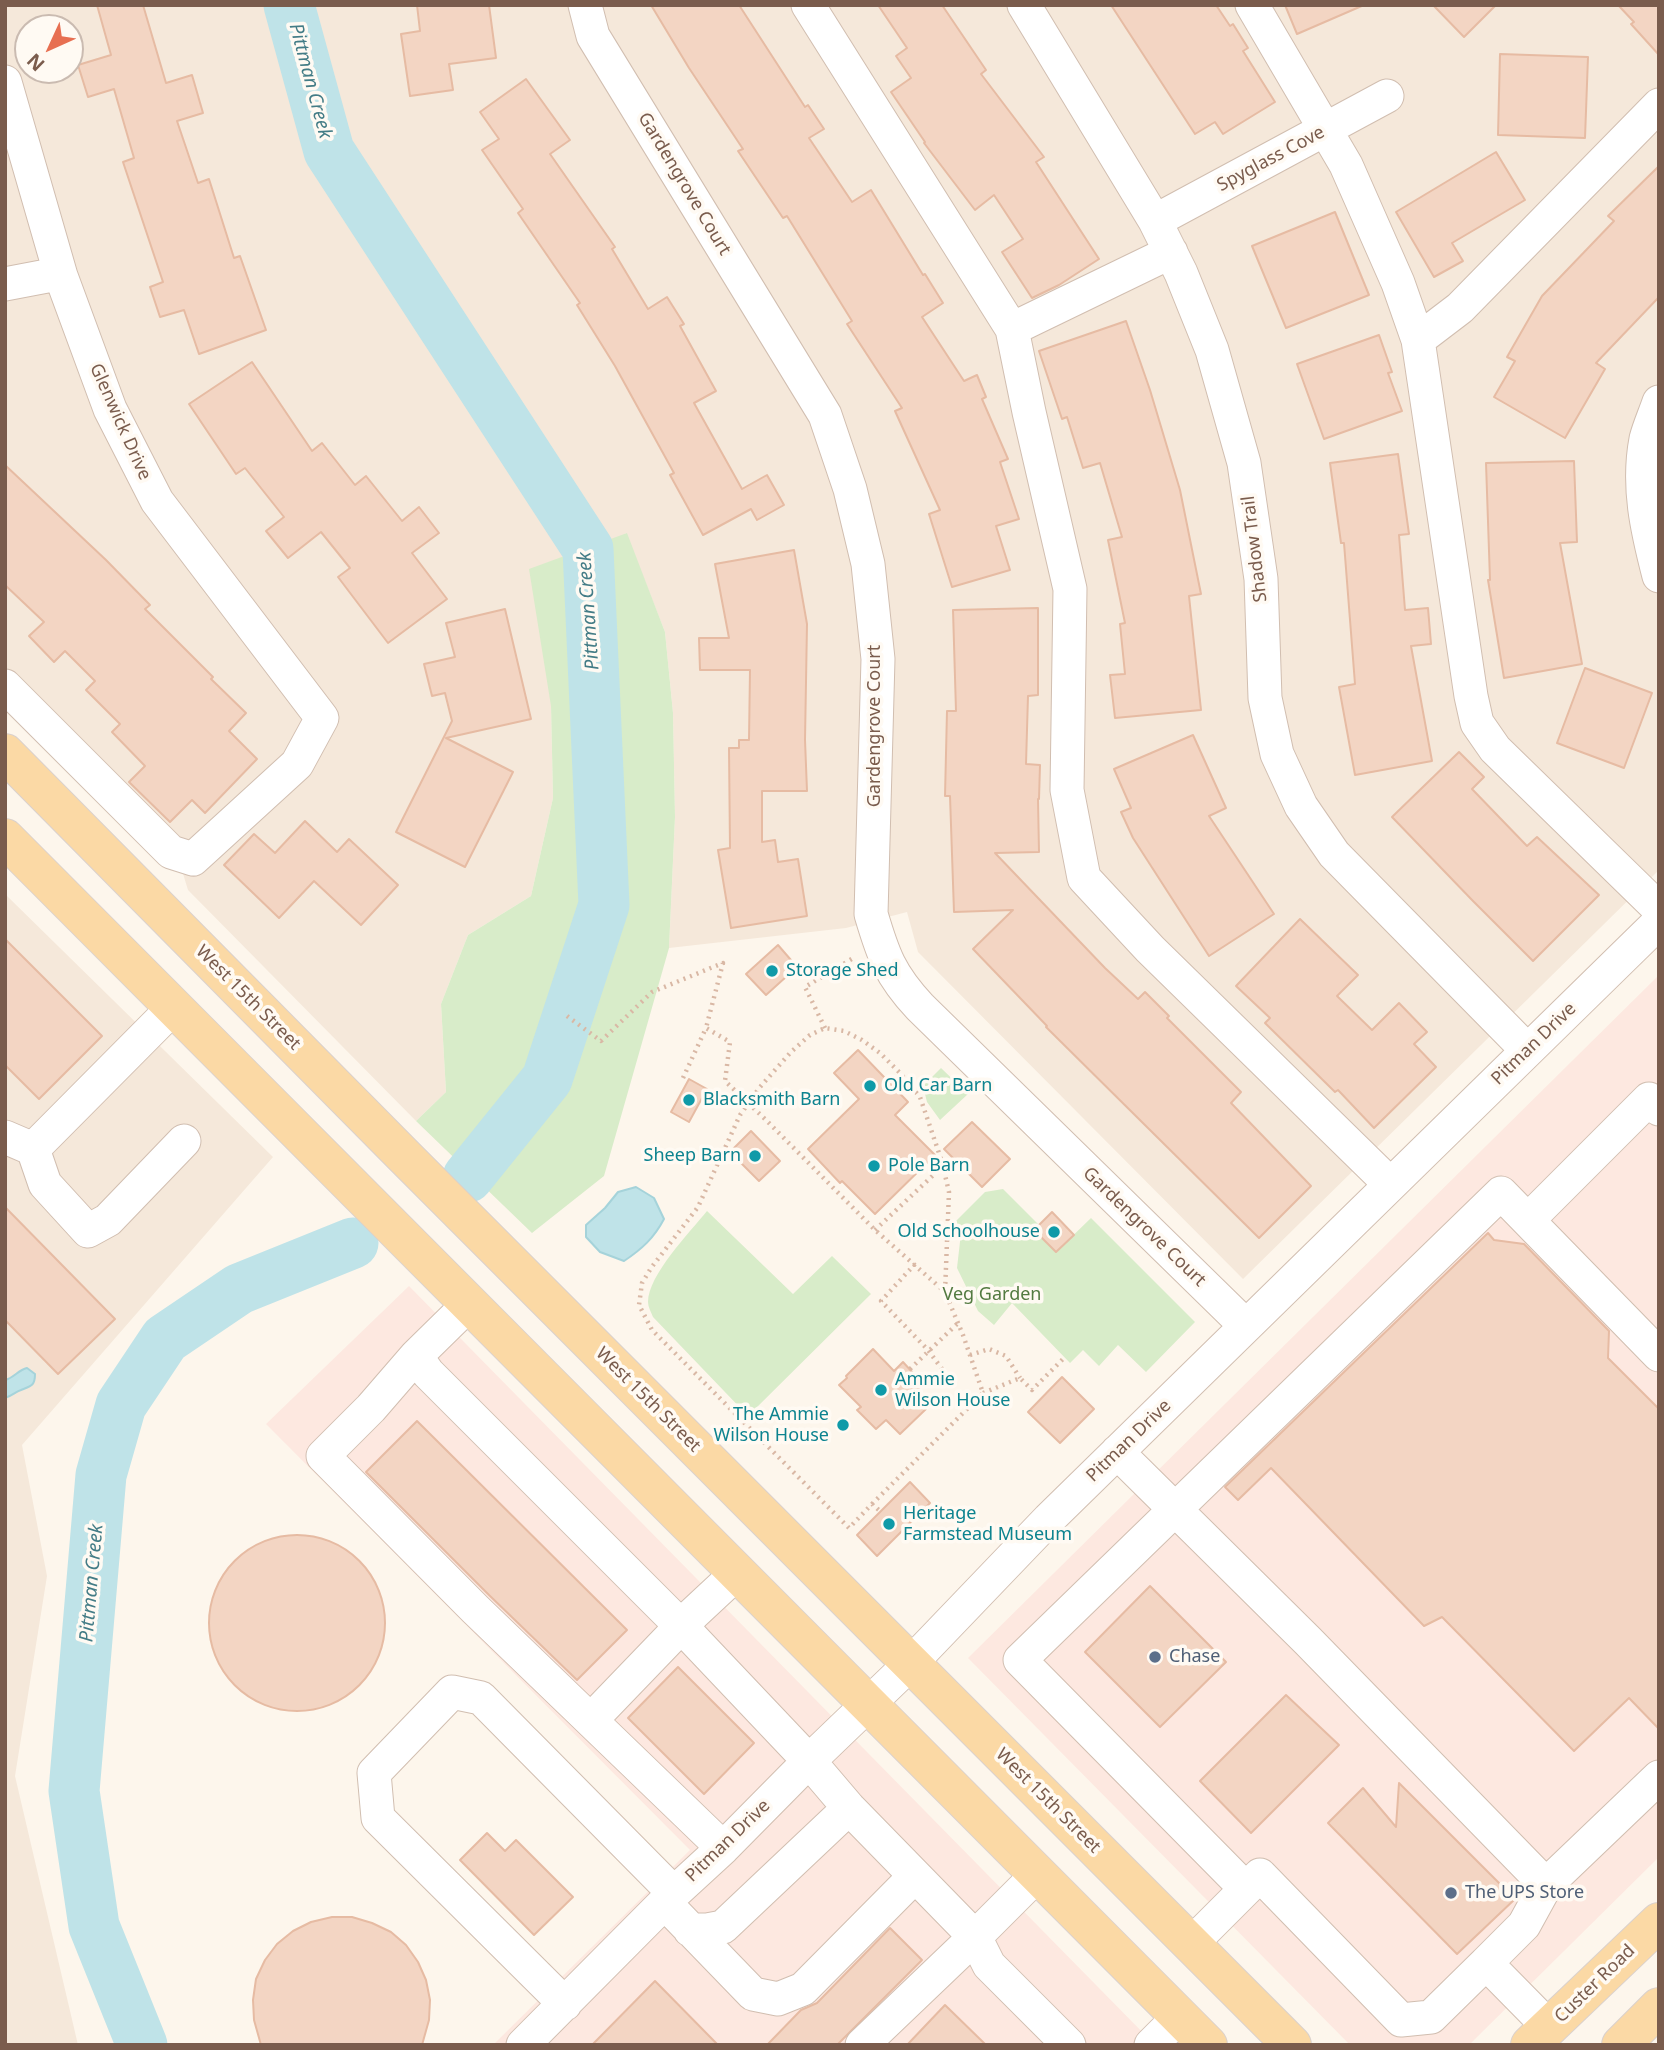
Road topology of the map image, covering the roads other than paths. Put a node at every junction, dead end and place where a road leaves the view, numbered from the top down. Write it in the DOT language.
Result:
graph roads {
  1 [pos="585,5"];
  2 [pos="808,5"];
  3 [pos="1024,5"];
  4 [pos="1252,5"];
  5 [pos="5,82"];
  6 [pos="1387,96"];
  7 [pos="1659,106"];
  8 [pos="1326,129"];
  9 [pos="1154,221"];
  10 [pos="1171,252"];
  11 [pos="61,276"];
  12 [pos="5,284"];
  13 [pos="1012,329"];
  14 [pos="1418,340"];
  15 [pos="1659,402"];
  16 [pos="1659,576"];
  17 [pos="5,686"];
  18 [pos="5,753"];
  19 [pos="5,838"];
  20 [pos="1659,909"];
  21 [pos="1659,922"];
  22 [pos="174,1007"];
  23 [pos="1527,1050"];
  24 [pos="1656,1099"];
  25 [pos="184,1141"];
  26 [pos="19,1143"];
  27 [pos="1390,1184"];
  28 [pos="1528,1220"];
  29 [pos="512,1263"];
  30 [pos="469,1304"];
  31 [pos="1246,1326"];
  32 [pos="1659,1355"];
  33 [pos="416,1356"];
  34 [pos="1117,1452"];
  35 [pos="1174,1509"];
  36 [pos="737,1573"];
  37 [pos="682,1627"];
  38 [pos="910,1664"];
  39 [pos="869,1705"];
  40 [pos="591,1720"];
  41 [pos="809,1761"];
  42 [pos="1658,1778"];
  43 [pos="849,1808"];
  44 [pos="723,1848"];
  45 [pos="1038,1874"];
  46 [pos="915,1876"];
  47 [pos="1546,1885"];
  48 [pos="1246,1889"];
  49 [pos="669,1898"];
  50 [pos="1659,1922"];
  51 [pos="690,1930"];
  52 [pos="975,1937"];
  53 [pos="1192,1943"];
  54 [pos="1486,1962"];
  55 [pos="1659,2007"];
  56 [pos="1180,2016"];
  57 [pos="544,2024"];
  58 [pos="1540,2036"];
  59 [pos="862,2045"];
  60 [pos="1069,2045"];
  61 [pos="1151,2045"];
  62 [pos="1208,2045"];
  63 [pos="1292,2045"];
  64 [pos="1621,2045"];
  1 -- 31 [label="street, Gardengrove Court"];
  2 -- 13 [label="street"];
  3 -- 9 [label="street, Shadow Trail"];
  4 -- 8 [label="street"];
  5 -- 11 [label="street, Glenwick Drive"];
  6 -- 8 [label="street, Spyglass Cove"];
  7 -- 14 [label="street"];
  8 -- 9 [label="street, Spyglass Cove"];
  8 -- 14 [label="street"];
  9 -- 10 [label="street, Shadow Trail"];
  10 -- 13 [label="street"];
  10 -- 23 [label="street, Shadow Trail"];
  11 -- 12 [label="street"];
  11 -- 17 [label="street, Glenwick Drive"];
  13 -- 27 [label="street"];
  14 -- 20 [label="street"];
  15 -- 16 [label="street"];
  18 -- 29 [label="main road, West 15th Street"];
  19 -- 22 [label="main road"];
  21 -- 23 [label="street, Pitman Drive"];
  22 -- 26 [label="street"];
  22 -- 30 [label="main road"];
  23 -- 27 [label="street, Pitman Drive"];
  24 -- 28 [label="street"];
  25 -- 26 [label="street"];
  27 -- 31 [label="street, Pitman Drive"];
  28 -- 32 [label="street"];
  28 -- 35 [label="street"];
  29 -- 30 [label="main road"];
  29 -- 38 [label="main road, West 15th Street"];
  30 -- 33 [label="street"];
  30 -- 36 [label="main road"];
  31 -- 34 [label="street, Pitman Drive"];
  33 -- 37 [label="street"];
  33 -- 40 [label="street"];
  34 -- 35 [label="street"];
  34 -- 38 [label="street, Pitman Drive"];
  35 -- 47 [label="street"];
  35 -- 48 [label="street"];
  36 -- 37 [label="street"];
  36 -- 39 [label="main road"];
  37 -- 40 [label="street"];
  37 -- 41 [label="street"];
  38 -- 39 [label="street, Pitman Drive"];
  38 -- 53 [label="main road, West 15th Street"];
  39 -- 41 [label="street, Pitman Drive"];
  39 -- 45 [label="main road"];
  40 -- 44 [label="street"];
  41 -- 43 [label="street"];
  41 -- 44 [label="street, Pitman Drive"];
  42 -- 47 [label="street"];
  43 -- 46 [label="street"];
  43 -- 51 [label="street"];
  44 -- 49 [label="street, Pitman Drive"];
  45 -- 52 [label="street"];
  45 -- 56 [label="main road"];
  46 -- 51 [label="street"];
  46 -- 52 [label="street"];
  47 -- 54 [label="street"];
  48 -- 53 [label="street"];
  48 -- 54 [label="street"];
  49 -- 51 [label="street"];
  49 -- 57 [label="street, Pitman Drive"];
  49 -- 57 [label="street"];
  50 -- 58 [label="main road, Custer Road"];
  52 -- 59 [label="street"];
  52 -- 60 [label="street"];
  53 -- 63 [label="main road, West 15th Street"];
  54 -- 58 [label="street"];
  55 -- 64 [label="main road"];
  56 -- 61 [label="street"];
  56 -- 62 [label="main road"];
}
